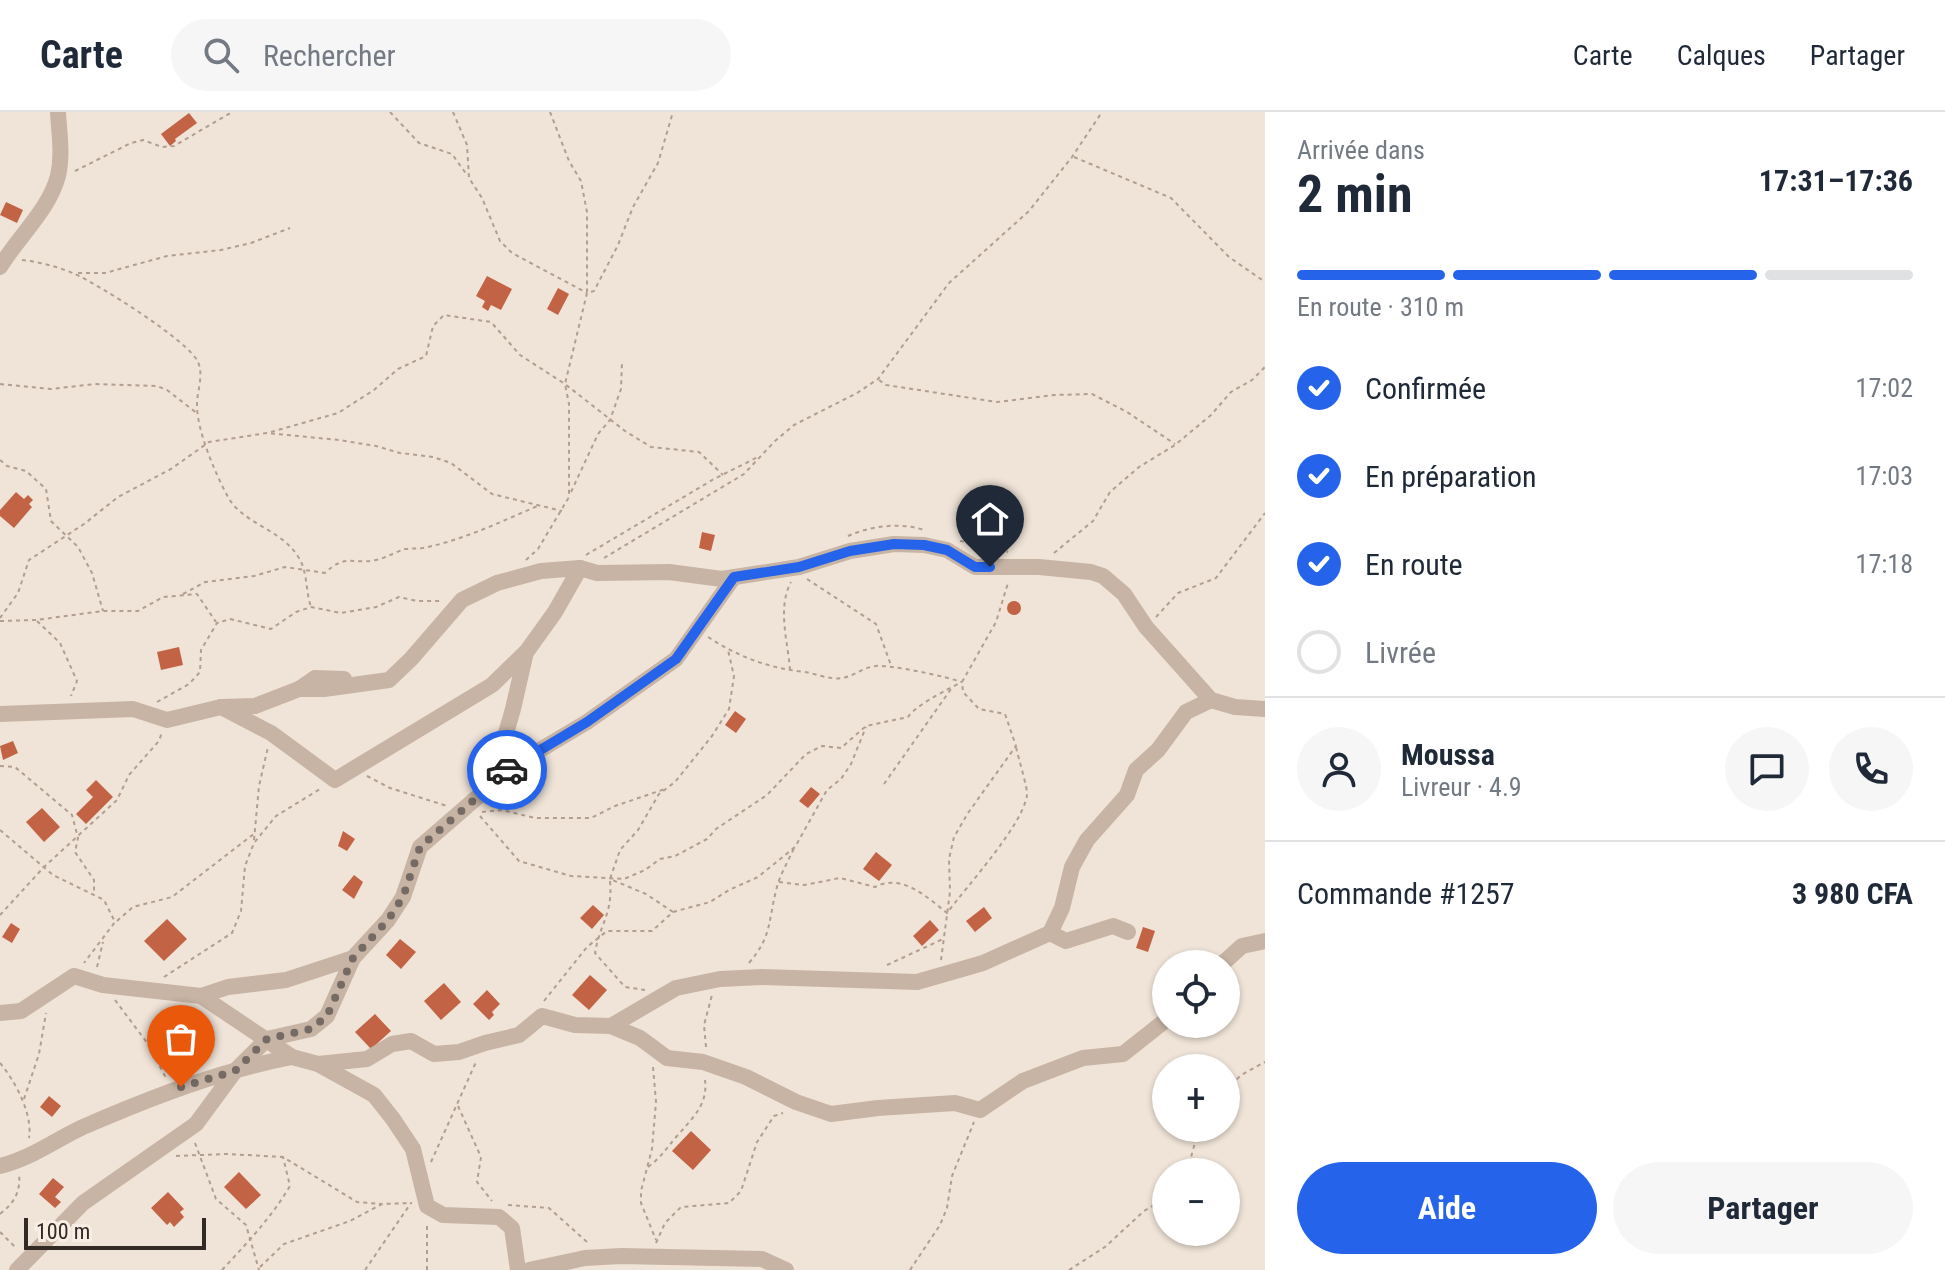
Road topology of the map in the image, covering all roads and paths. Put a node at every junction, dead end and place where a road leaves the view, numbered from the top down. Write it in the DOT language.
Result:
graph roads {
  1 [pos="58,112"];
  2 [pos="232,112"];
  3 [pos="390,112"];
  4 [pos="453,112"];
  5 [pos="550,112"];
  6 [pos="673,112"];
  7 [pos="1102,112"];
  8 [pos="1072,157"];
  9 [pos="57,178"];
  10 [pos="469,178"];
  11 [pos="290,228"];
  12 [pos="2,262"];
  13 [pos="74,273"];
  14 [pos="1265,282"];
  15 [pos="587,293"];
  16 [pos="622,362"];
  17 [pos="1265,367"];
  18 [pos="878,379"];
  19 [pos="0,384"];
  20 [pos="565,384"];
  21 [pos="199,415"];
  22 [pos="610,420"];
  23 [pos="267,433"];
  24 [pos="206,444"];
  25 [pos="1175,445"];
  26 [pos="762,455"];
  27 [pos="0,460"];
  28 [pos="723,475"];
  29 [pos="569,497"];
  30 [pos="541,505"];
  31 [pos="562,511"];
  32 [pos="1265,513"];
  33 [pos="68,534"];
  34 [pos="604,558"];
  35 [pos="519,566"];
  36 [pos="1013,567"];
  37 [pos="1039,567"];
  38 [pos="574,568"];
  39 [pos="798,569"];
  40 [pos="306,571"];
  41 [pos="734,577"];
  42 [pos="183,594"];
  43 [pos="462,600"];
  44 [pos="311,607"];
  45 [pos="103,611"];
  46 [pos="0,620"];
  47 [pos="36,620"];
  48 [pos="217,623"];
  49 [pos="1146,627"];
  50 [pos="697,629"];
  51 [pos="728,650"];
  52 [pos="527,651"];
  53 [pos="892,668"];
  54 [pos="790,672"];
  55 [pos="962,682"];
  56 [pos="951,688"];
  57 [pos="1211,700"];
  58 [pos="221,707"];
  59 [pos="133,709"];
  60 [pos="1265,709"];
  61 [pos="53,712"];
  62 [pos="0,714"];
  63 [pos="167,720"];
  64 [pos="866,726"];
  65 [pos="271,733"];
  66 [pos="1016,746"];
  67 [pos="0,766"];
  68 [pos="354,769"];
  69 [pos="493,778"];
  70 [pos="335,780"];
  71 [pos="884,784"];
  72 [pos="666,788"];
  73 [pos="462,811"];
  74 [pos="0,830"];
  75 [pos="255,833"];
  76 [pos="78,838"];
  77 [pos="254,843"];
  78 [pos="795,847"];
  79 [pos="44,867"];
  80 [pos="610,879"];
  81 [pos="779,882"];
  82 [pos="94,895"];
  83 [pos="673,912"];
  84 [pos="947,913"];
  85 [pos="0,915"];
  86 [pos="115,922"];
  87 [pos="1128,932"];
  88 [pos="1050,933"];
  89 [pos="598,938"];
  90 [pos="944,939"];
  91 [pos="1265,941"];
  92 [pos="1238,950"];
  93 [pos="353,958"];
  94 [pos="878,970"];
  95 [pos="939,975"];
  96 [pos="74,976"];
  97 [pos="162,978"];
  98 [pos="728,979"];
  99 [pos="50,992"];
  100 [pos="667,993"];
  101 [pos="201,996"];
  102 [pos="0,1013"];
  103 [pos="542,1016"];
  104 [pos="611,1026"];
  105 [pos="1152,1031"];
  106 [pos="267,1039"];
  107 [pos="651,1046"];
  108 [pos="292,1057"];
  109 [pos="703,1062"];
  110 [pos="1265,1062"];
  111 [pos="0,1063"];
  112 [pos="318,1064"];
  113 [pos="235,1071"];
  114 [pos="1240,1076"];
  115 [pos="23,1102"];
  116 [pos="457,1105"];
  117 [pos="980,1110"];
  118 [pos="789,1111"];
  119 [pos="29,1139"];
  120 [pos="151,1156"];
  121 [pos="283,1157"];
  122 [pos="18,1162"];
  123 [pos="0,1166"];
  124 [pos="648,1167"];
  125 [pos="382,1204"];
  126 [pos="508,1205"];
  127 [pos="427,1206"];
  128 [pos="1152,1206"];
  129 [pos="496,1208"];
  130 [pos="0,1214"];
  131 [pos="596,1246"];
  132 [pos="653,1249"];
  133 [pos="693,1257"];
  134 [pos="259,1268"];
  135 [pos="17,1270"];
  136 [pos="222,1270"];
  137 [pos="427,1270"];
  138 [pos="518,1270"];
  139 [pos="529,1270"];
  140 [pos="675,1270"];
  141 [pos="786,1270"];
  142 [pos="910,1270"];
  143 [pos="1069,1270"];
  1 -- 9 [label="street"];
  2 -- 9 [label="path"];
  3 -- 10 [label="path"];
  4 -- 10 [label="path"];
  5 -- 15 [label="path"];
  6 -- 15 [label="path"];
  7 -- 8 [label="path"];
  8 -- 14 [label="path"];
  8 -- 18 [label="path"];
  9 -- 12 [label="street"];
  10 -- 15 [label="path"];
  11 -- 13 [label="path"];
  12 -- 13 [label="path"];
  13 -- 21 [label="path"];
  15 -- 20 [label="path"];
  16 -- 22 [label="path"];
  17 -- 25 [label="path"];
  18 -- 25 [label="path"];
  18 -- 26 [label="path"];
  19 -- 21 [label="path"];
  20 -- 22 [label="path"];
  20 -- 23 [label="path"];
  20 -- 29 [label="path"];
  21 -- 24 [label="path"];
  22 -- 28 [label="path"];
  22 -- 29 [label="path"];
  23 -- 24 [label="path"];
  23 -- 30 [label="path"];
  24 -- 33 [label="path"];
  24 -- 40 [label="path"];
  25 -- 37 [label="path"];
  26 -- 28 [label="path"];
  26 -- 34 [label="path"];
  27 -- 33 [label="path"];
  28 -- 38 [label="path"];
  29 -- 31 [label="path"];
  30 -- 31 [label="path"];
  30 -- 40 [label="path"];
  31 -- 35 [label="path"];
  32 -- 49 [label="path"];
  33 -- 45 [label="path"];
  33 -- 46 [label="path"];
  36 -- 37 [label="street"];
  36 -- 39 [label="street"];
  36 -- 55 [label="path"];
  37 -- 49 [label="street"];
  38 -- 41 [label="street"];
  38 -- 43 [label="street"];
  38 -- 52 [label="street"];
  39 -- 41 [label="street"];
  39 -- 53 [label="path"];
  39 -- 54 [label="path"];
  40 -- 42 [label="path"];
  40 -- 44 [label="path"];
  41 -- 50 [label="street"];
  42 -- 45 [label="path"];
  42 -- 48 [label="path"];
  43 -- 44 [label="path"];
  43 -- 58 [label="street"];
  44 -- 48 [label="path"];
  45 -- 47 [label="path"];
  46 -- 47 [label="path"];
  47 -- 61 [label="path"];
  48 -- 59 [label="path"];
  49 -- 57 [label="street"];
  50 -- 51 [label="path"];
  50 -- 69 [label="street"];
  51 -- 54 [label="path"];
  51 -- 72 [label="path"];
  52 -- 68 [label="street"];
  52 -- 69 [label="street"];
  53 -- 54 [label="path"];
  53 -- 55 [label="path"];
  55 -- 56 [label="path"];
  55 -- 66 [label="path"];
  56 -- 64 [label="path"];
  56 -- 71 [label="path"];
  57 -- 60 [label="street"];
  57 -- 88 [label="street"];
  58 -- 63 [label="street"];
  58 -- 65 [label="street"];
  59 -- 61 [label="street"];
  59 -- 63 [label="street"];
  61 -- 62 [label="street"];
  63 -- 76 [label="path"];
  64 -- 78 [label="path"];
  64 -- 80 [label="path"];
  65 -- 70 [label="street"];
  65 -- 75 [label="path"];
  66 -- 84 [label="path"];
  66 -- 84 [label="path"];
  67 -- 76 [label="path"];
  68 -- 70 [label="street"];
  68 -- 73 [label="path"];
  69 -- 73 [label="street"];
  70 -- 77 [label="path"];
  72 -- 80 [label="path"];
  72 -- 80 [label="path"];
  73 -- 93 [label="street"];
  74 -- 79 [label="path"];
  75 -- 77 [label="path"];
  75 -- 86 [label="path"];
  76 -- 79 [label="path"];
  76 -- 82 [label="path"];
  77 -- 97 [label="path"];
  78 -- 81 [label="path"];
  78 -- 83 [label="path"];
  79 -- 82 [label="path"];
  79 -- 85 [label="path"];
  80 -- 83 [label="path"];
  80 -- 89 [label="path"];
  81 -- 84 [label="path"];
  81 -- 98 [label="path"];
  82 -- 86 [label="path"];
  83 -- 89 [label="path"];
  84 -- 90 [label="path"];
  86 -- 96 [label="path"];
  87 -- 88 [label="street"];
  88 -- 95 [label="street"];
  89 -- 100 [label="path"];
  89 -- 103 [label="path"];
  90 -- 94 [label="path"];
  90 -- 95 [label="path"];
  91 -- 92 [label="street"];
  93 -- 101 [label="street"];
  93 -- 106 [label="street"];
  95 -- 98 [label="street"];
  96 -- 99 [label="street"];
  96 -- 101 [label="street"];
  98 -- 100 [label="street"];
  98 -- 109 [label="path"];
  99 -- 102 [label="street"];
  99 -- 115 [label="path"];
  100 -- 104 [label="street"];
  101 -- 106 [label="street"];
  103 -- 104 [label="street"];
  103 -- 112 [label="street"];
  104 -- 107 [label="street"];
  105 -- 117 [label="street"];
  106 -- 108 [label="street"];
  106 -- 113 [label="street"];
  107 -- 109 [label="street"];
  107 -- 124 [label="path"];
  108 -- 112 [label="street"];
  108 -- 113 [label="street"];
  109 -- 117 [label="street"];
  109 -- 124 [label="path"];
  110 -- 114 [label="path"];
  111 -- 115 [label="path"];
  112 -- 127 [label="street"];
  113 -- 120 [label="street"];
  113 -- 122 [label="street"];
  115 -- 119 [label="path"];
  116 -- 129 [label="path"];
  117 -- 142 [label="path"];
  118 -- 132 [label="path"];
  120 -- 121 [label="path"];
  120 -- 135 [label="street"];
  121 -- 125 [label="path"];
  121 -- 136 [label="path"];
  122 -- 123 [label="street"];
  122 -- 130 [label="path"];
  124 -- 132 [label="path"];
  125 -- 127 [label="path"];
  125 -- 134 [label="path"];
  126 -- 131 [label="path"];
  127 -- 137 [label="path"];
  127 -- 138 [label="street"];
  128 -- 143 [label="path"];
  132 -- 133 [label="street"];
  132 -- 139 [label="street"];
  133 -- 140 [label="street"];
  133 -- 141 [label="street"];
}
